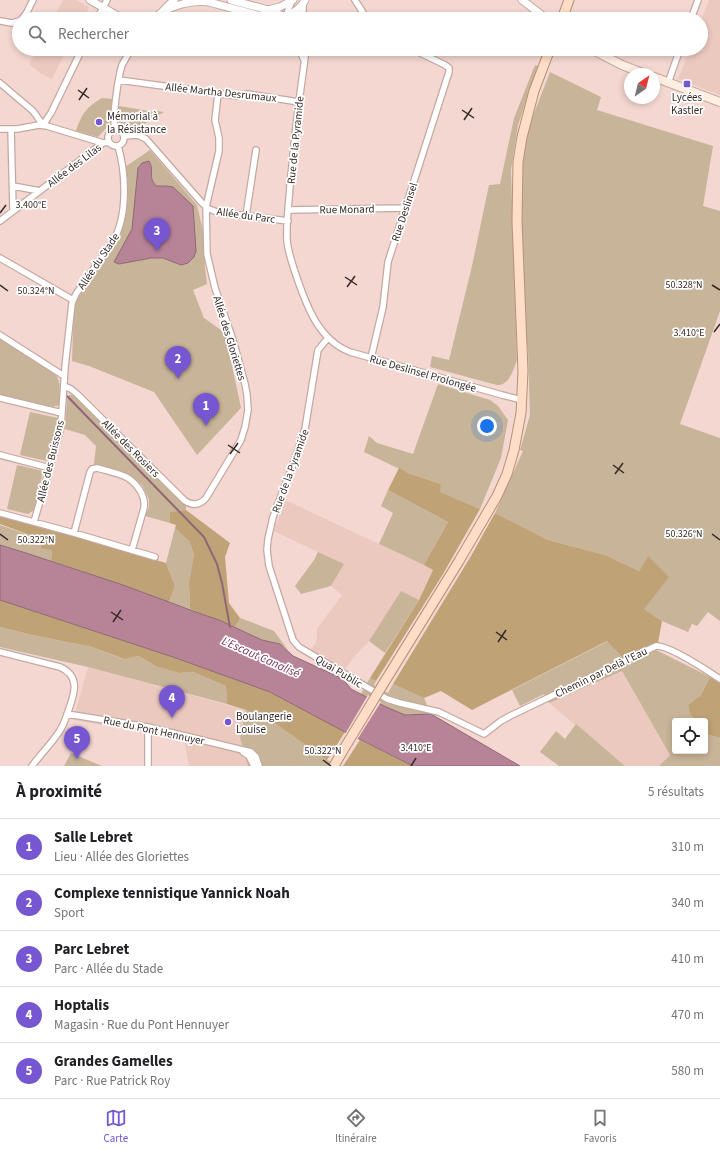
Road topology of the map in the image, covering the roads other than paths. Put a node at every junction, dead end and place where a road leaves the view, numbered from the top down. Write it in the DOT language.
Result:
graph roads {
  1 [pos="33,0"];
  2 [pos="90,0"];
  3 [pos="107,0"];
  4 [pos="174,0"];
  5 [pos="232,0"];
  6 [pos="355,0"];
  7 [pos="522,0"];
  8 [pos="569,0"];
  9 [pos="575,0"];
  10 [pos="698,0"];
  11 [pos="191,1"];
  12 [pos="293,1"];
  13 [pos="304,2"];
  14 [pos="102,7"];
  15 [pos="268,10"];
  16 [pos="27,12"];
  17 [pos="100,12"];
  18 [pos="111,12"];
  19 [pos="162,12"];
  20 [pos="247,12"];
  21 [pos="273,12"];
  22 [pos="288,12"];
  23 [pos="294,12"];
  24 [pos="303,12"];
  25 [pos="363,12"];
  26 [pos="538,12"];
  27 [pos="565,12"];
  28 [pos="570,12"];
  29 [pos="694,12"];
  30 [pos="0,22"];
  31 [pos="12,23"];
  32 [pos="79,56"];
  33 [pos="127,56"];
  34 [pos="302,56"];
  35 [pos="305,56"];
  36 [pos="426,56"];
  37 [pos="547,56"];
  38 [pos="553,56"];
  39 [pos="604,56"];
  40 [pos="677,56"];
  41 [pos="304,60"];
  42 [pos="630,68"];
  43 [pos="119,80"];
  44 [pos="660,80"];
  45 [pos="668,82"];
  46 [pos="0,83"];
  47 [pos="218,94"];
  48 [pos="299,102"];
  49 [pos="720,102"];
  50 [pos="527,117"];
  51 [pos="43,125"];
  52 [pos="0,129"];
  53 [pos="11,129"];
  54 [pos="115,130"];
  55 [pos="124,136"];
  56 [pos="106,142"];
  57 [pos="118,146"];
  58 [pos="256,150"];
  59 [pos="13,186"];
  60 [pos="40,191"];
  61 [pos="206,207"];
  62 [pos="405,208"];
  63 [pos="13,210"];
  64 [pos="288,210"];
  65 [pos="246,216"];
  66 [pos="0,221"];
  67 [pos="288,221"];
  68 [pos="0,258"];
  69 [pos="73,300"];
  70 [pos="0,335"];
  71 [pos="328,338"];
  72 [pos="371,358"];
  73 [pos="64,376"];
  74 [pos="64,386"];
  75 [pos="0,398"];
  76 [pos="520,399"];
  77 [pos="62,414"];
  78 [pos="0,456"];
  79 [pos="50,468"];
  80 [pos="200,504"];
  81 [pos="0,513"];
  82 [pos="34,522"];
  83 [pos="74,533"];
  84 [pos="132,550"];
  85 [pos="155,558"];
  86 [pos="302,649"];
  87 [pos="0,652"];
  88 [pos="720,679"];
  89 [pos="379,689"];
  90 [pos="67,714"];
  91 [pos="148,727"];
  92 [pos="484,734"];
  93 [pos="240,750"];
  94 [pos="32,766"];
  95 [pos="148,766"];
  96 [pos="254,766"];
  97 [pos="259,766"];
  98 [pos="334,766"];
  1 -- 16 [label="street"];
  2 -- 14 [label="street"];
  3 -- 14 [label="street"];
  4 -- 19 [label="street"];
  5 -- 15 [label="street"];
  6 -- 25 [label="street"];
  7 -- 26 [label="street"];
  8 -- 27 [label="main road"];
  9 -- 28 [label="main road"];
  10 -- 29 [label="street"];
  11 -- 19 [label="street"];
  11 -- 20 [label="street"];
  12 -- 15 [label="street"];
  12 -- 22 [label="street"];
  13 -- 23 [label="street"];
  13 -- 24 [label="street"];
  14 -- 17 [label="street"];
  14 -- 18 [label="street"];
  15 -- 21 [label="street"];
  30 -- 31 [label="street"];
  32 -- 51 [label="street"];
  33 -- 43 [label="street"];
  34 -- 41 [label="street"];
  35 -- 41 [label="street, Rue de la Pyramide"];
  36 -- 62 [label="street, Rue Deslinsel"];
  37 -- 50 [label="main road"];
  38 -- 50 [label="main road"];
  39 -- 42 [label="main road"];
  40 -- 45 [label="street"];
  41 -- 48 [label="street, Rue de la Pyramide"];
  43 -- 47 [label="street, Allée Martha Desrumaux"];
  43 -- 54 [label="street"];
  44 -- 45 [label="main road"];
  45 -- 49 [label="main road"];
  46 -- 51 [label="street"];
  47 -- 48 [label="street, Allée Martha Desrumaux"];
  47 -- 61 [label="street, Allée des Gloriettes"];
  48 -- 64 [label="street, Rue de la Pyramide"];
  50 -- 76 [label="main road"];
  51 -- 53 [label="street"];
  51 -- 56 [label="street"];
  52 -- 53 [label="street"];
  53 -- 59 [label="street"];
  54 -- 55 [label="street"];
  54 -- 56 [label="street"];
  55 -- 57 [label="street"];
  55 -- 61 [label="street"];
  56 -- 57 [label="street"];
  56 -- 60 [label="street, Allée des Lilas"];
  57 -- 69 [label="street, Allée du Stade"];
  58 -- 65 [label="street"];
  59 -- 60 [label="street, Allée des Lilas"];
  59 -- 63 [label="street"];
  60 -- 63 [label="street, Allée des Lilas"];
  61 -- 65 [label="street, Allée du Parc"];
  61 -- 80 [label="street, Allée des Gloriettes"];
  62 -- 64 [label="street, Rue Monard"];
  62 -- 72 [label="street, Rue Deslinsel"];
  63 -- 66 [label="street, Allée des Lilas"];
  64 -- 67 [label="street, Rue de la Pyramide"];
  65 -- 67 [label="street, Allée du Parc"];
  67 -- 71 [label="street, Rue de la Pyramide"];
  68 -- 69 [label="street"];
  69 -- 73 [label="street, Allée du Stade"];
  70 -- 73 [label="street"];
  71 -- 72 [label="street, Rue Deslinsel Prolongée"];
  71 -- 86 [label="street, Rue de la Pyramide"];
  72 -- 76 [label="street, Rue Deslinsel Prolongée"];
  73 -- 74 [label="street, Allée des Buissons"];
  74 -- 77 [label="street, Allée des Buissons"];
  74 -- 80 [label="street, Allée des Rosiers"];
  75 -- 77 [label="street"];
  76 -- 89 [label="main road"];
  77 -- 79 [label="street, Allée des Buissons"];
  78 -- 79 [label="street"];
  79 -- 82 [label="street, Allée des Buissons"];
  81 -- 82 [label="street"];
  82 -- 83 [label="street"];
  83 -- 84 [label="street"];
  83 -- 84 [label="street"];
  84 -- 85 [label="street"];
  86 -- 89 [label="street, Quai Public"];
  87 -- 90 [label="street"];
  88 -- 92 [label="street, Chemin par Delà l'Eau"];
  89 -- 92 [label="street, Quai Public"];
  89 -- 98 [label="main road, bridge"];
  90 -- 91 [label="street, Rue du Pont Hennuyer"];
  90 -- 94 [label="street"];
  91 -- 93 [label="street, Rue du Pont Hennuyer"];
  91 -- 95 [label="street"];
  93 -- 96 [label="street"];
  93 -- 97 [label="street, Rue du Pont Hennuyer"];
}
